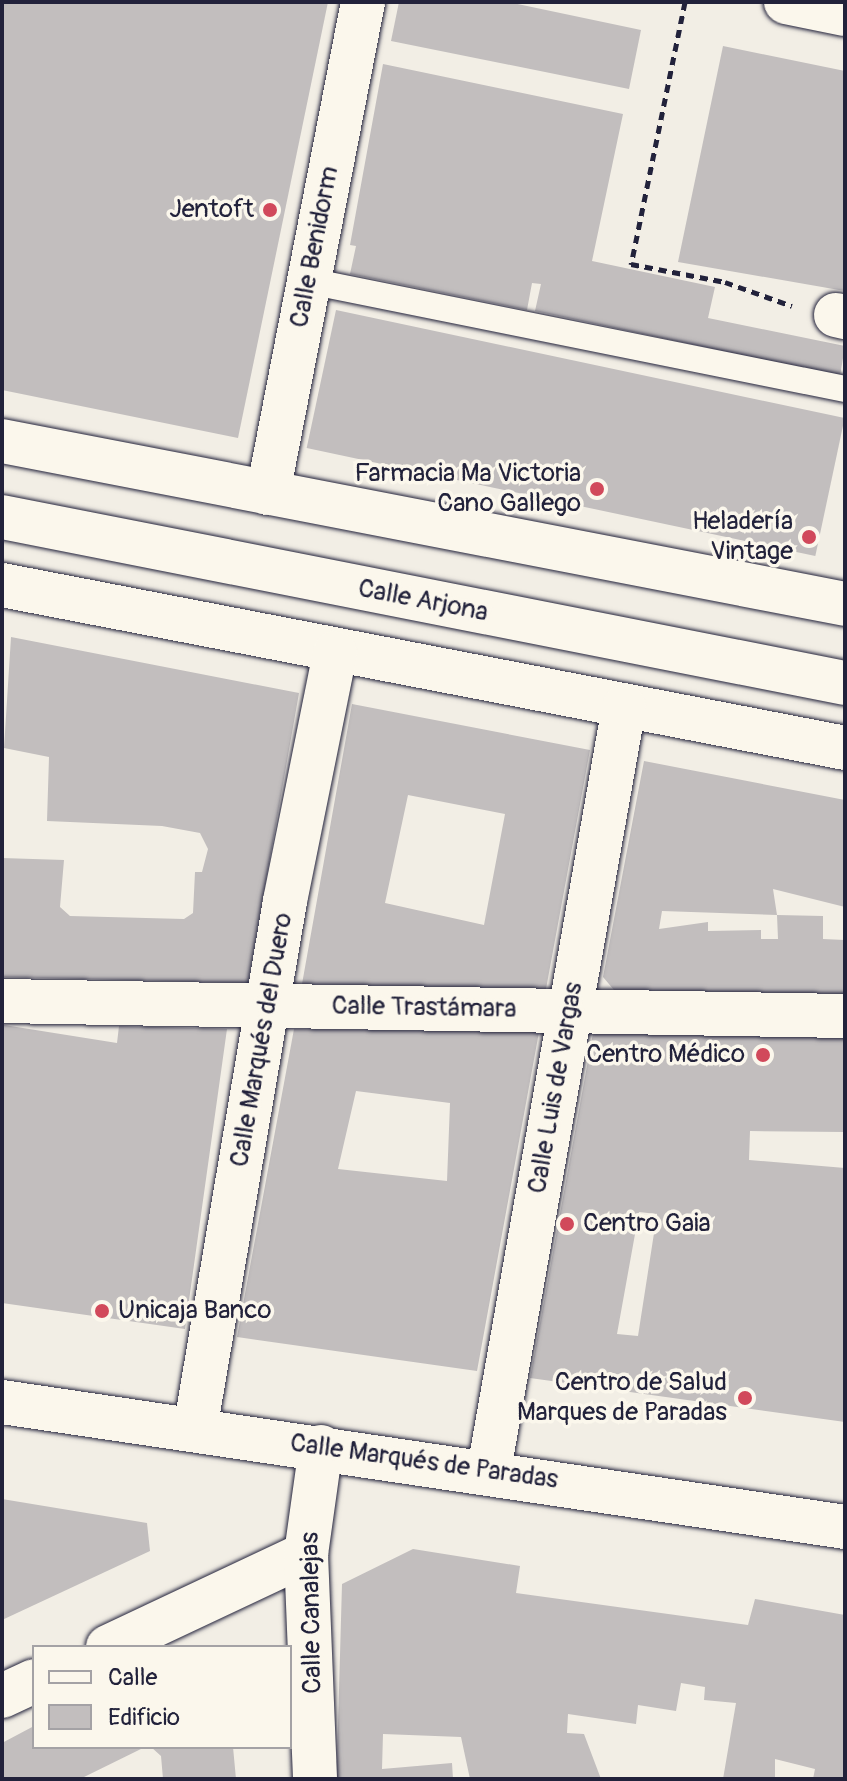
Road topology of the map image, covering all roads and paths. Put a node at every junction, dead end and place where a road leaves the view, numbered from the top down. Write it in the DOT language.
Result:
graph roads {
  1 [pos="363,2"];
  2 [pos="685,2"];
  3 [pos="786,2"];
  4 [pos="845,14"];
  5 [pos="309,281"];
  6 [pos="840,316"];
  7 [pos="845,389"];
  8 [pos="2,441"];
  9 [pos="268,493"];
  10 [pos="2,517"];
  11 [pos="2,585"];
  12 [pos="845,604"];
  13 [pos="335,653"];
  14 [pos="845,683"];
  15 [pos="624,707"];
  16 [pos="845,748"];
  17 [pos="2,1001"];
  18 [pos="267,1005"];
  19 [pos="570,1011"];
  20 [pos="845,1016"];
  21 [pos="2,1402"];
  22 [pos="195,1430"];
  23 [pos="321,1447"];
  24 [pos="489,1470"];
  25 [pos="845,1527"];
  26 [pos="306,1554"];
  27 [pos="112,1645"];
  28 [pos="32,1682"];
  29 [pos="2,1696"];
  30 [pos="315,1779"];
  1 -- 5 [label="street, Calle Benidorm"];
  2 -- 6 [label="path"];
  3 -- 4 [label="street"];
  5 -- 7 [label="lane"];
  5 -- 9 [label="street, Calle Benidorm"];
  8 -- 9 [label="street"];
  9 -- 12 [label="street"];
  10 -- 14 [label="street, Calle Arjona"];
  11 -- 13 [label="street"];
  13 -- 15 [label="street"];
  13 -- 18 [label="street, Calle Marqués del Duero"];
  15 -- 16 [label="street"];
  15 -- 19 [label="street, Calle Luis de Vargas"];
  17 -- 18 [label="street, Calle Trastámara"];
  18 -- 19 [label="street, Calle Trastámara"];
  18 -- 22 [label="street, Calle Marqués del Duero"];
  19 -- 20 [label="street, Calle Trastámara"];
  19 -- 24 [label="street, Calle Luis de Vargas"];
  21 -- 22 [label="street, Calle Marqués de Paradas"];
  22 -- 23 [label="street, Calle Marqués de Paradas"];
  23 -- 24 [label="street, Calle Marqués de Paradas"];
  23 -- 26 [label="street, Calle Canalejas"];
  24 -- 25 [label="street, Calle Marqués de Paradas"];
  26 -- 27 [label="street"];
  26 -- 30 [label="street, Calle Canalejas"];
  28 -- 29 [label="street"];
}
